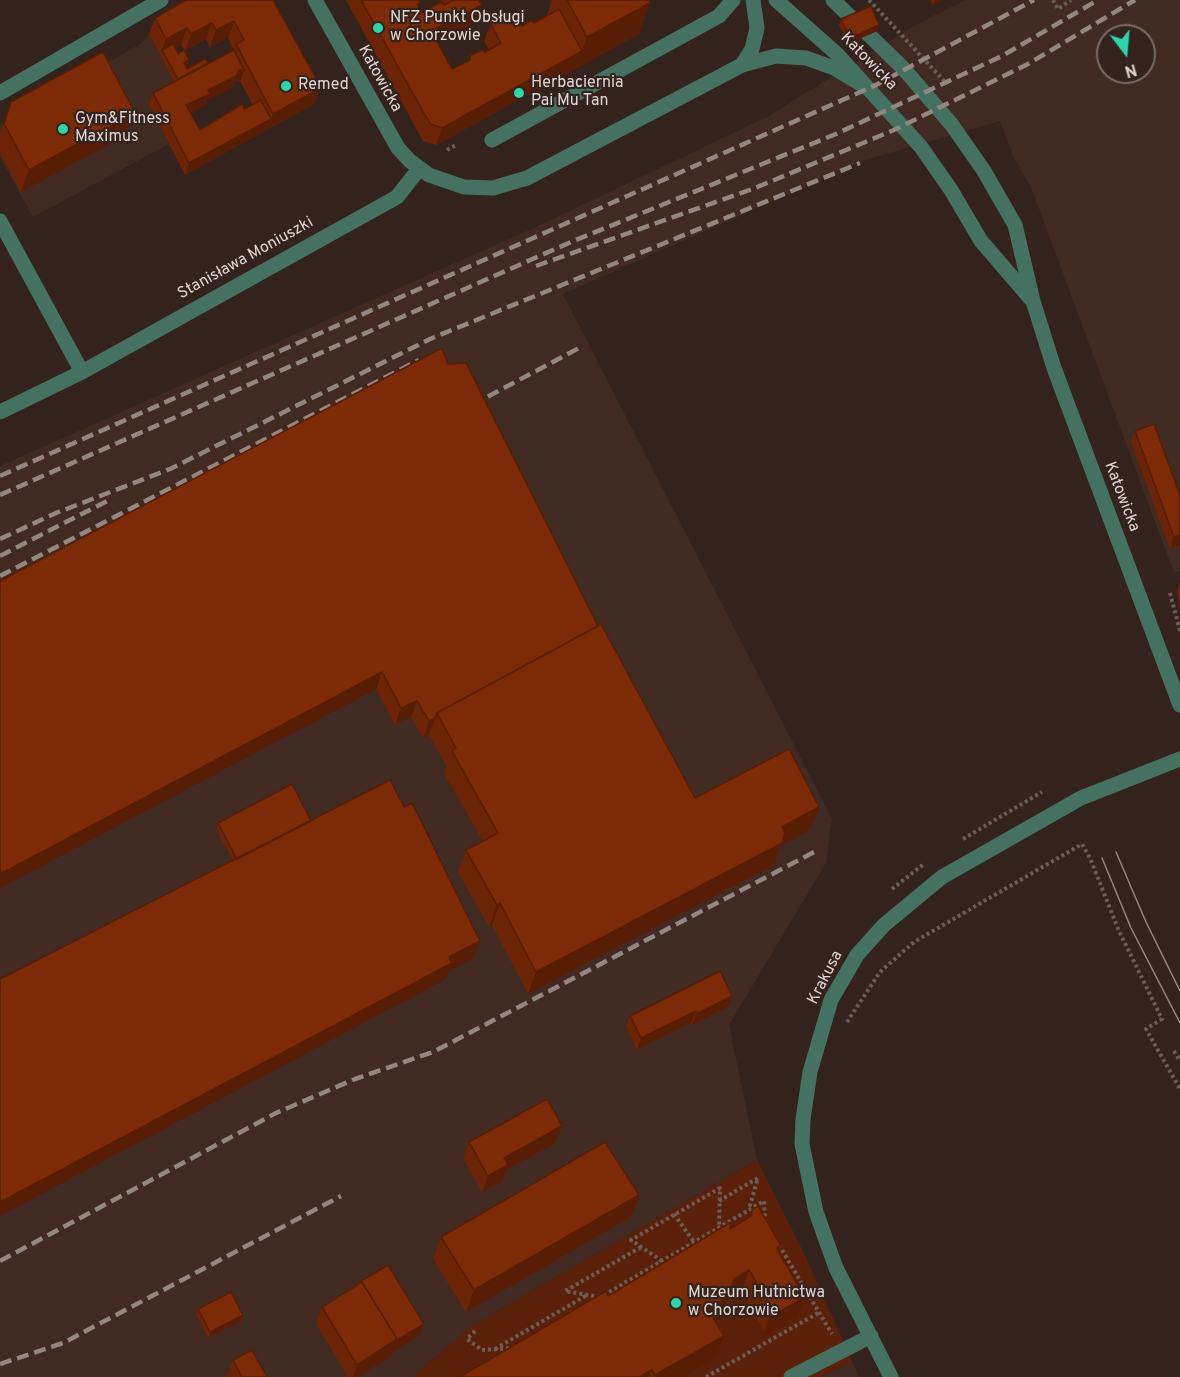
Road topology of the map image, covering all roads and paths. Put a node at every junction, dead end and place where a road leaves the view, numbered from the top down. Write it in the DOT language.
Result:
graph roads {
  1 [pos="160,0"];
  2 [pos="315,0"];
  3 [pos="733,0"];
  4 [pos="753,0"];
  5 [pos="776,0"];
  6 [pos="833,0"];
  7 [pos="1053,0"];
  8 [pos="1071,0"];
  9 [pos="742,65"];
  10 [pos="871,90"];
  11 [pos="0,93"];
  12 [pos="492,140"];
  13 [pos="456,145"];
  14 [pos="447,150"];
  15 [pos="419,169"];
  16 [pos="0,221"];
  17 [pos="1032,301"];
  18 [pos="82,372"];
  19 [pos="0,412"];
  20 [pos="1170,593"];
  21 [pos="1180,631"];
  22 [pos="1180,705"];
  23 [pos="1180,759"];
  24 [pos="1042,792"];
  25 [pos="961,841"];
  26 [pos="932,859"];
  27 [pos="887,894"];
  28 [pos="843,1032"];
  29 [pos="1174,1051"];
  30 [pos="1180,1061"];
  31 [pos="1180,1089"];
  32 [pos="719,1201"];
  33 [pos="749,1210"];
  34 [pos="674,1214"];
  35 [pos="766,1223"];
  36 [pos="718,1228"];
  37 [pos="774,1236"];
  38 [pos="694,1242"];
  39 [pos="641,1247"];
  40 [pos="662,1261"];
  41 [pos="587,1295"];
  42 [pos="600,1297"];
  43 [pos="616,1299"];
  44 [pos="818,1313"];
  45 [pos="475,1331"];
  46 [pos="832,1334"];
  47 [pos="871,1336"];
  48 [pos="520,1347"];
  49 [pos="495,1349"];
  50 [pos="706,1377"];
  51 [pos="791,1377"];
  52 [pos="891,1377"];
  1 -- 11 [label="street"];
  2 -- 15 [label="street, Katowicka"];
  3 -- 12 [label="street"];
  4 -- 9 [label="street"];
  5 -- 10 [label="street, Katowicka"];
  6 -- 17 [label="street, Katowicka"];
  7 -- 8 [label="path"];
  9 -- 10 [label="street, Katowicka"];
  9 -- 15 [label="street, Katowicka"];
  10 -- 17 [label="street, Katowicka"];
  13 -- 14 [label="path"];
  15 -- 18 [label="street, Stanisława Moniuszki"];
  16 -- 18 [label="street"];
  17 -- 22 [label="street, Katowicka"];
  18 -- 19 [label="street, Stanisława Moniuszki"];
  20 -- 21 [label="path"];
  23 -- 47 [label="street, Krakusa"];
  24 -- 25 [label="path"];
  26 -- 27 [label="path"];
  28 -- 31 [label="path"];
  29 -- 30 [label="path"];
  32 -- 33 [label="path"];
  32 -- 34 [label="path"];
  32 -- 36 [label="path"];
  33 -- 35 [label="path"];
  33 -- 36 [label="path"];
  34 -- 38 [label="path"];
  34 -- 39 [label="path"];
  36 -- 38 [label="path"];
  37 -- 44 [label="path"];
  38 -- 40 [label="path"];
  39 -- 40 [label="path"];
  39 -- 41 [label="path"];
  40 -- 42 [label="path"];
  41 -- 42 [label="path"];
  41 -- 49 [label="path"];
  42 -- 43 [label="path"];
  44 -- 46 [label="path"];
  44 -- 50 [label="path"];
  45 -- 49 [label="path"];
  47 -- 51 [label="street"];
  47 -- 52 [label="street, Krakusa"];
  48 -- 49 [label="path"];
}
